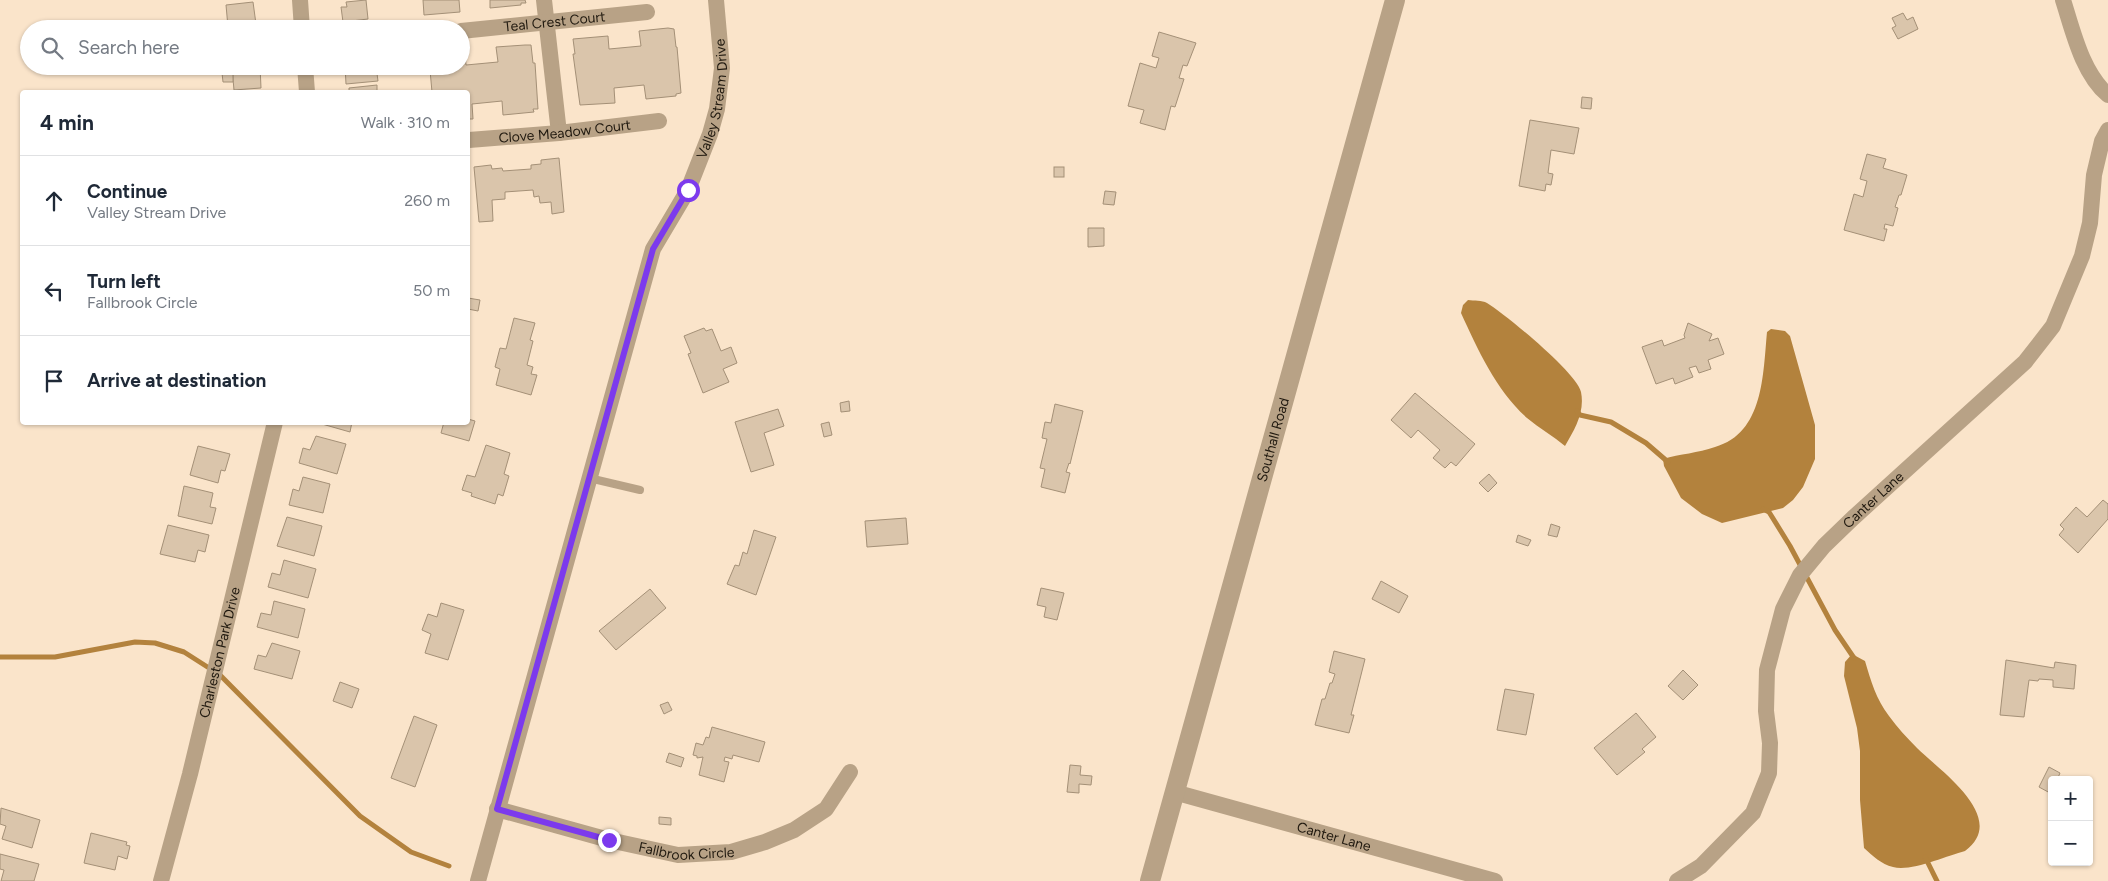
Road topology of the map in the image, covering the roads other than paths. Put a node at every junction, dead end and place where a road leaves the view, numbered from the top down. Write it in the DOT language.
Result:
graph roads {
  1 [pos="300,0"];
  2 [pos="544,0"];
  3 [pos="716,0"];
  4 [pos="1395,0"];
  5 [pos="2063,0"];
  6 [pos="647,12"];
  7 [pos="301,20"];
  8 [pos="546,23"];
  9 [pos="470,31"];
  10 [pos="306,75"];
  11 [pos="308,90"];
  12 [pos="2108,95"];
  13 [pos="659,121"];
  14 [pos="2108,130"];
  15 [pos="559,132"];
  16 [pos="470,140"];
  17 [pos="274,425"];
  18 [pos="589,478"];
  19 [pos="640,490"];
  20 [pos="850,772"];
  21 [pos="1174,792"];
  22 [pos="497,809"];
  23 [pos="161,881"];
  24 [pos="478,881"];
  25 [pos="1150,881"];
  26 [pos="1495,881"];
  27 [pos="1677,881"];
  1 -- 7 [label="street"];
  2 -- 8 [label="street"];
  3 -- 18 [label="street, Valley Stream Drive"];
  4 -- 21 [label="street, Southall Road"];
  5 -- 12 [label="street"];
  6 -- 8 [label="street, Teal Crest Court"];
  8 -- 9 [label="street, Teal Crest Court"];
  8 -- 15 [label="street"];
  10 -- 11 [label="street"];
  13 -- 15 [label="street, Clove Meadow Court"];
  14 -- 27 [label="street, Canter Lane"];
  15 -- 16 [label="street, Clove Meadow Court"];
  17 -- 23 [label="street, Charleston Park Drive"];
  18 -- 19 [label="lane"];
  18 -- 22 [label="street, Valley Stream Drive"];
  20 -- 22 [label="street, Fallbrook Circle"];
  21 -- 25 [label="street, Southall Road"];
  21 -- 26 [label="street, Canter Lane"];
  22 -- 24 [label="street, Valley Stream Drive"];
}
